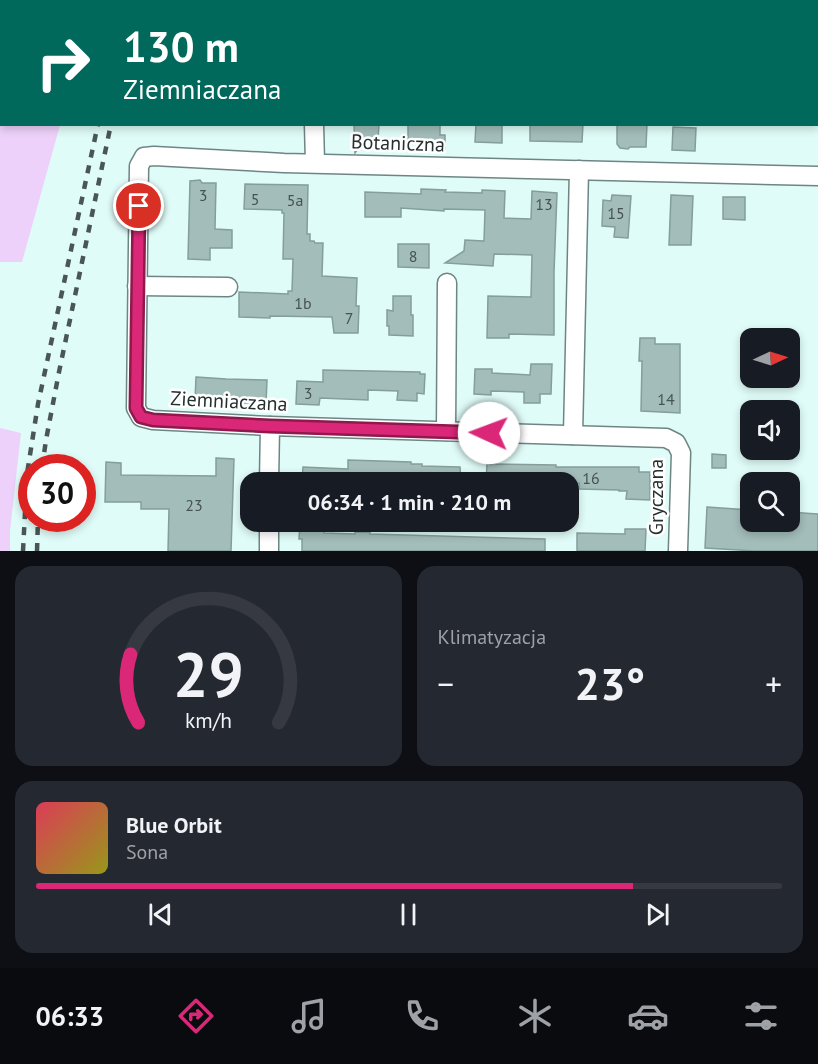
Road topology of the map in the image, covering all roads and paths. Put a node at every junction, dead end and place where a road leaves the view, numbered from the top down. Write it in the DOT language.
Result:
graph roads {
  1 [pos="314,126"];
  2 [pos="144,157"];
  3 [pos="315,163"];
  4 [pos="579,170"];
  5 [pos="818,176"];
  6 [pos="447,283"];
  7 [pos="137,286"];
  8 [pos="228,287"];
  9 [pos="270,426"];
  10 [pos="446,431"];
  11 [pos="573,435"];
  12 [pos="676,443"];
  13 [pos="269,472"];
  14 [pos="269,532"];
  15 [pos="268,551"];
  16 [pos="678,551"];
  1 -- 3 [label="street"];
  2 -- 3 [label="street, Botaniczna"];
  2 -- 7 [label="street, Ziemniaczana"];
  3 -- 4 [label="street, Botaniczna"];
  4 -- 5 [label="street, Botaniczna"];
  4 -- 11 [label="street"];
  6 -- 10 [label="street"];
  7 -- 8 [label="street"];
  7 -- 9 [label="street, Ziemniaczana"];
  9 -- 10 [label="street, Ziemniaczana"];
  9 -- 13 [label="street"];
  10 -- 11 [label="street, Ziemniaczana"];
  11 -- 12 [label="street, Ziemniaczana"];
  12 -- 16 [label="street, Gryczana"];
  14 -- 15 [label="street"];
}
